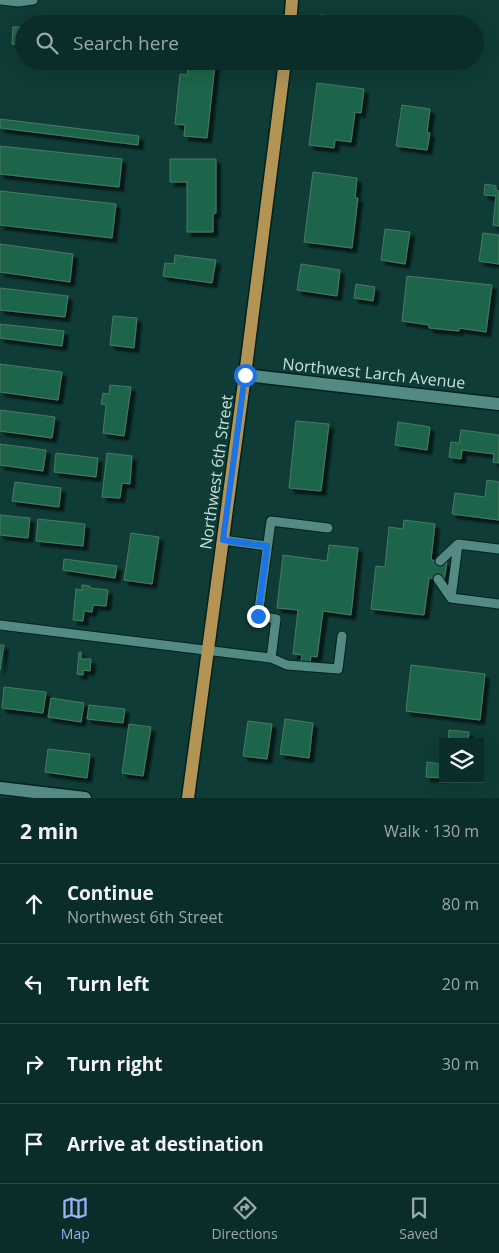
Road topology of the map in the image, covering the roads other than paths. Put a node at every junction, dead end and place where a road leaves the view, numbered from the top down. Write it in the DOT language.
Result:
graph roads {
  1 [pos="0,0"];
  2 [pos="33,0"];
  3 [pos="292,0"];
  4 [pos="291,15"];
  5 [pos="284,70"];
  6 [pos="245,375"];
  7 [pos="499,404"];
  8 [pos="328,528"];
  9 [pos="223,540"];
  10 [pos="458,544"];
  11 [pos="267,546"];
  12 [pos="499,549"];
  13 [pos="440,561"];
  14 [pos="438,579"];
  15 [pos="451,598"];
  16 [pos="499,604"];
  17 [pos="0,625"];
  18 [pos="342,636"];
  19 [pos="208,650"];
  20 [pos="271,658"];
  21 [pos="0,788"];
  22 [pos="85,798"];
  23 [pos="188,798"];
  1 -- 2 [label="lane"];
  3 -- 4 [label="main road"];
  5 -- 6 [label="main road, Northwest 6th Street"];
  6 -- 7 [label="street, Northwest Larch Avenue"];
  6 -- 9 [label="main road, Northwest 6th Street"];
  8 -- 11 [label="lane"];
  9 -- 11 [label="lane"];
  9 -- 19 [label="main road, Northwest 6th Street"];
  10 -- 12 [label="lane"];
  10 -- 13 [label="lane"];
  10 -- 15 [label="lane"];
  11 -- 20 [label="lane"];
  14 -- 15 [label="lane"];
  15 -- 16 [label="lane"];
  17 -- 19 [label="lane"];
  18 -- 20 [label="lane"];
  19 -- 20 [label="lane"];
  19 -- 23 [label="main road, Northwest 6th Street"];
  21 -- 22 [label="street"];
}
